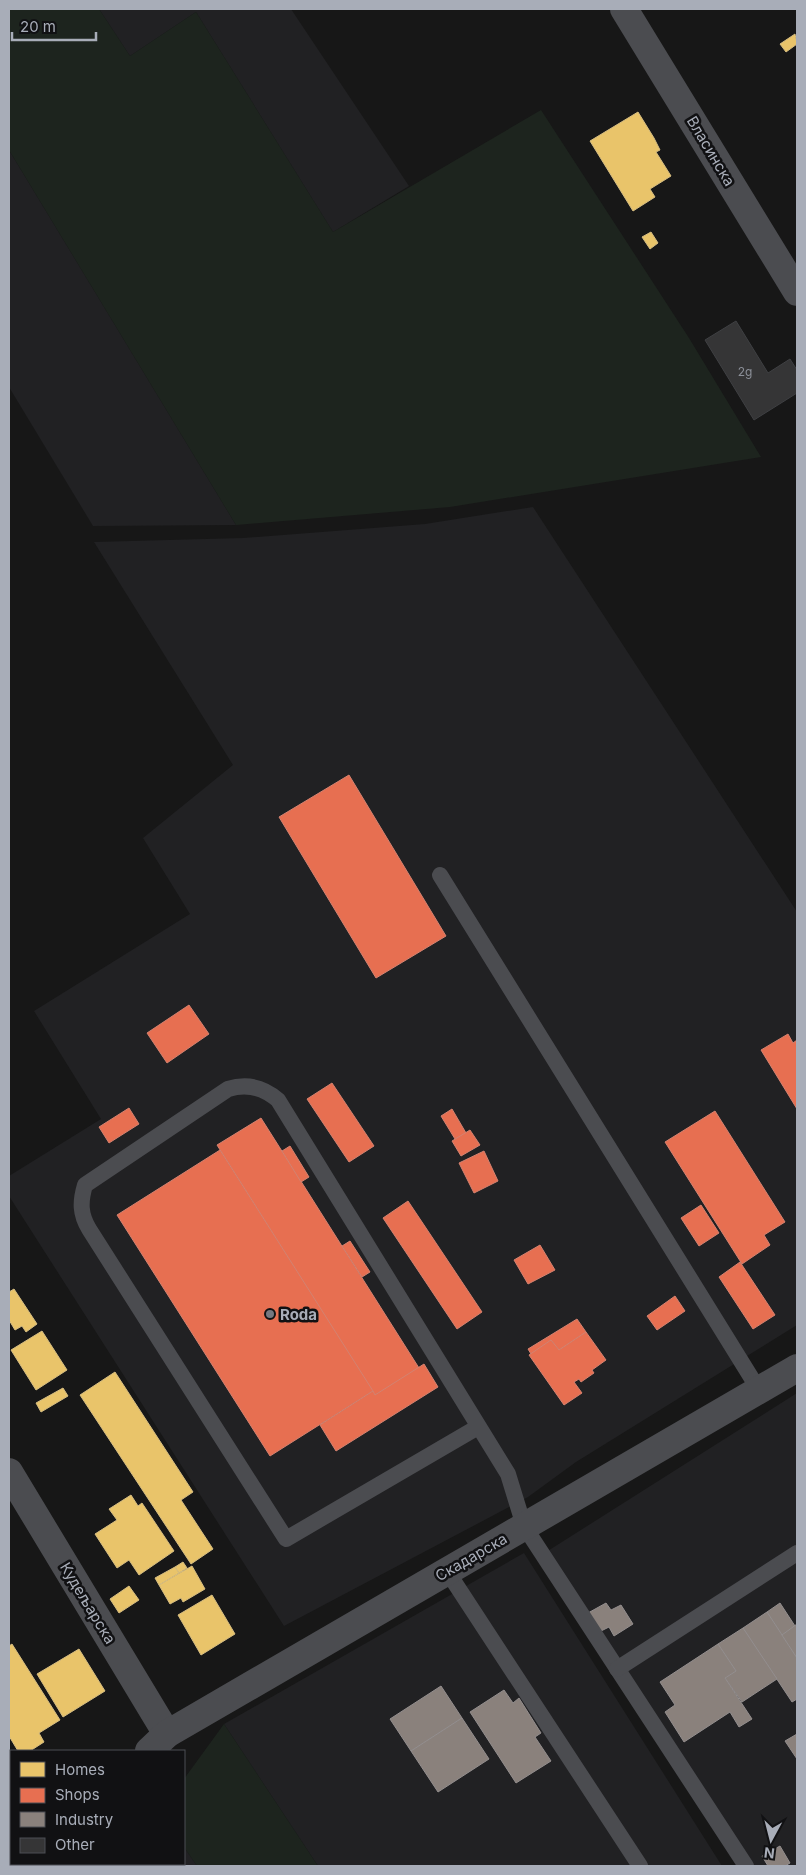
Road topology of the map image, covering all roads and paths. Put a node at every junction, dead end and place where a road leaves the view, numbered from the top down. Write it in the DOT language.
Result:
graph roads {
  1 [pos="624,9"];
  2 [pos="797,292"];
  3 [pos="440,876"];
  4 [pos="797,1368"];
  5 [pos="759,1390"];
  6 [pos="478,1428"];
  7 [pos="9,1472"];
  8 [pos="524,1526"];
  9 [pos="797,1553"];
  10 [pos="447,1570"];
  11 [pos="617,1669"];
  12 [pos="158,1742"];
  13 [pos="640,1866"];
  14 [pos="746,1866"];
  1 -- 2 [label="street, Власинска"];
  3 -- 5 [label="lane"];
  4 -- 5 [label="street, Скадарска"];
  5 -- 8 [label="street, Скадарска"];
  6 -- 6 [label="lane"];
  6 -- 8 [label="lane"];
  7 -- 12 [label="street, Кудељарска"];
  8 -- 10 [label="street, Скадарска"];
  8 -- 11 [label="lane"];
  9 -- 11 [label="lane"];
  10 -- 12 [label="street, Скадарска"];
  10 -- 13 [label="lane"];
  11 -- 14 [label="lane"];
}
